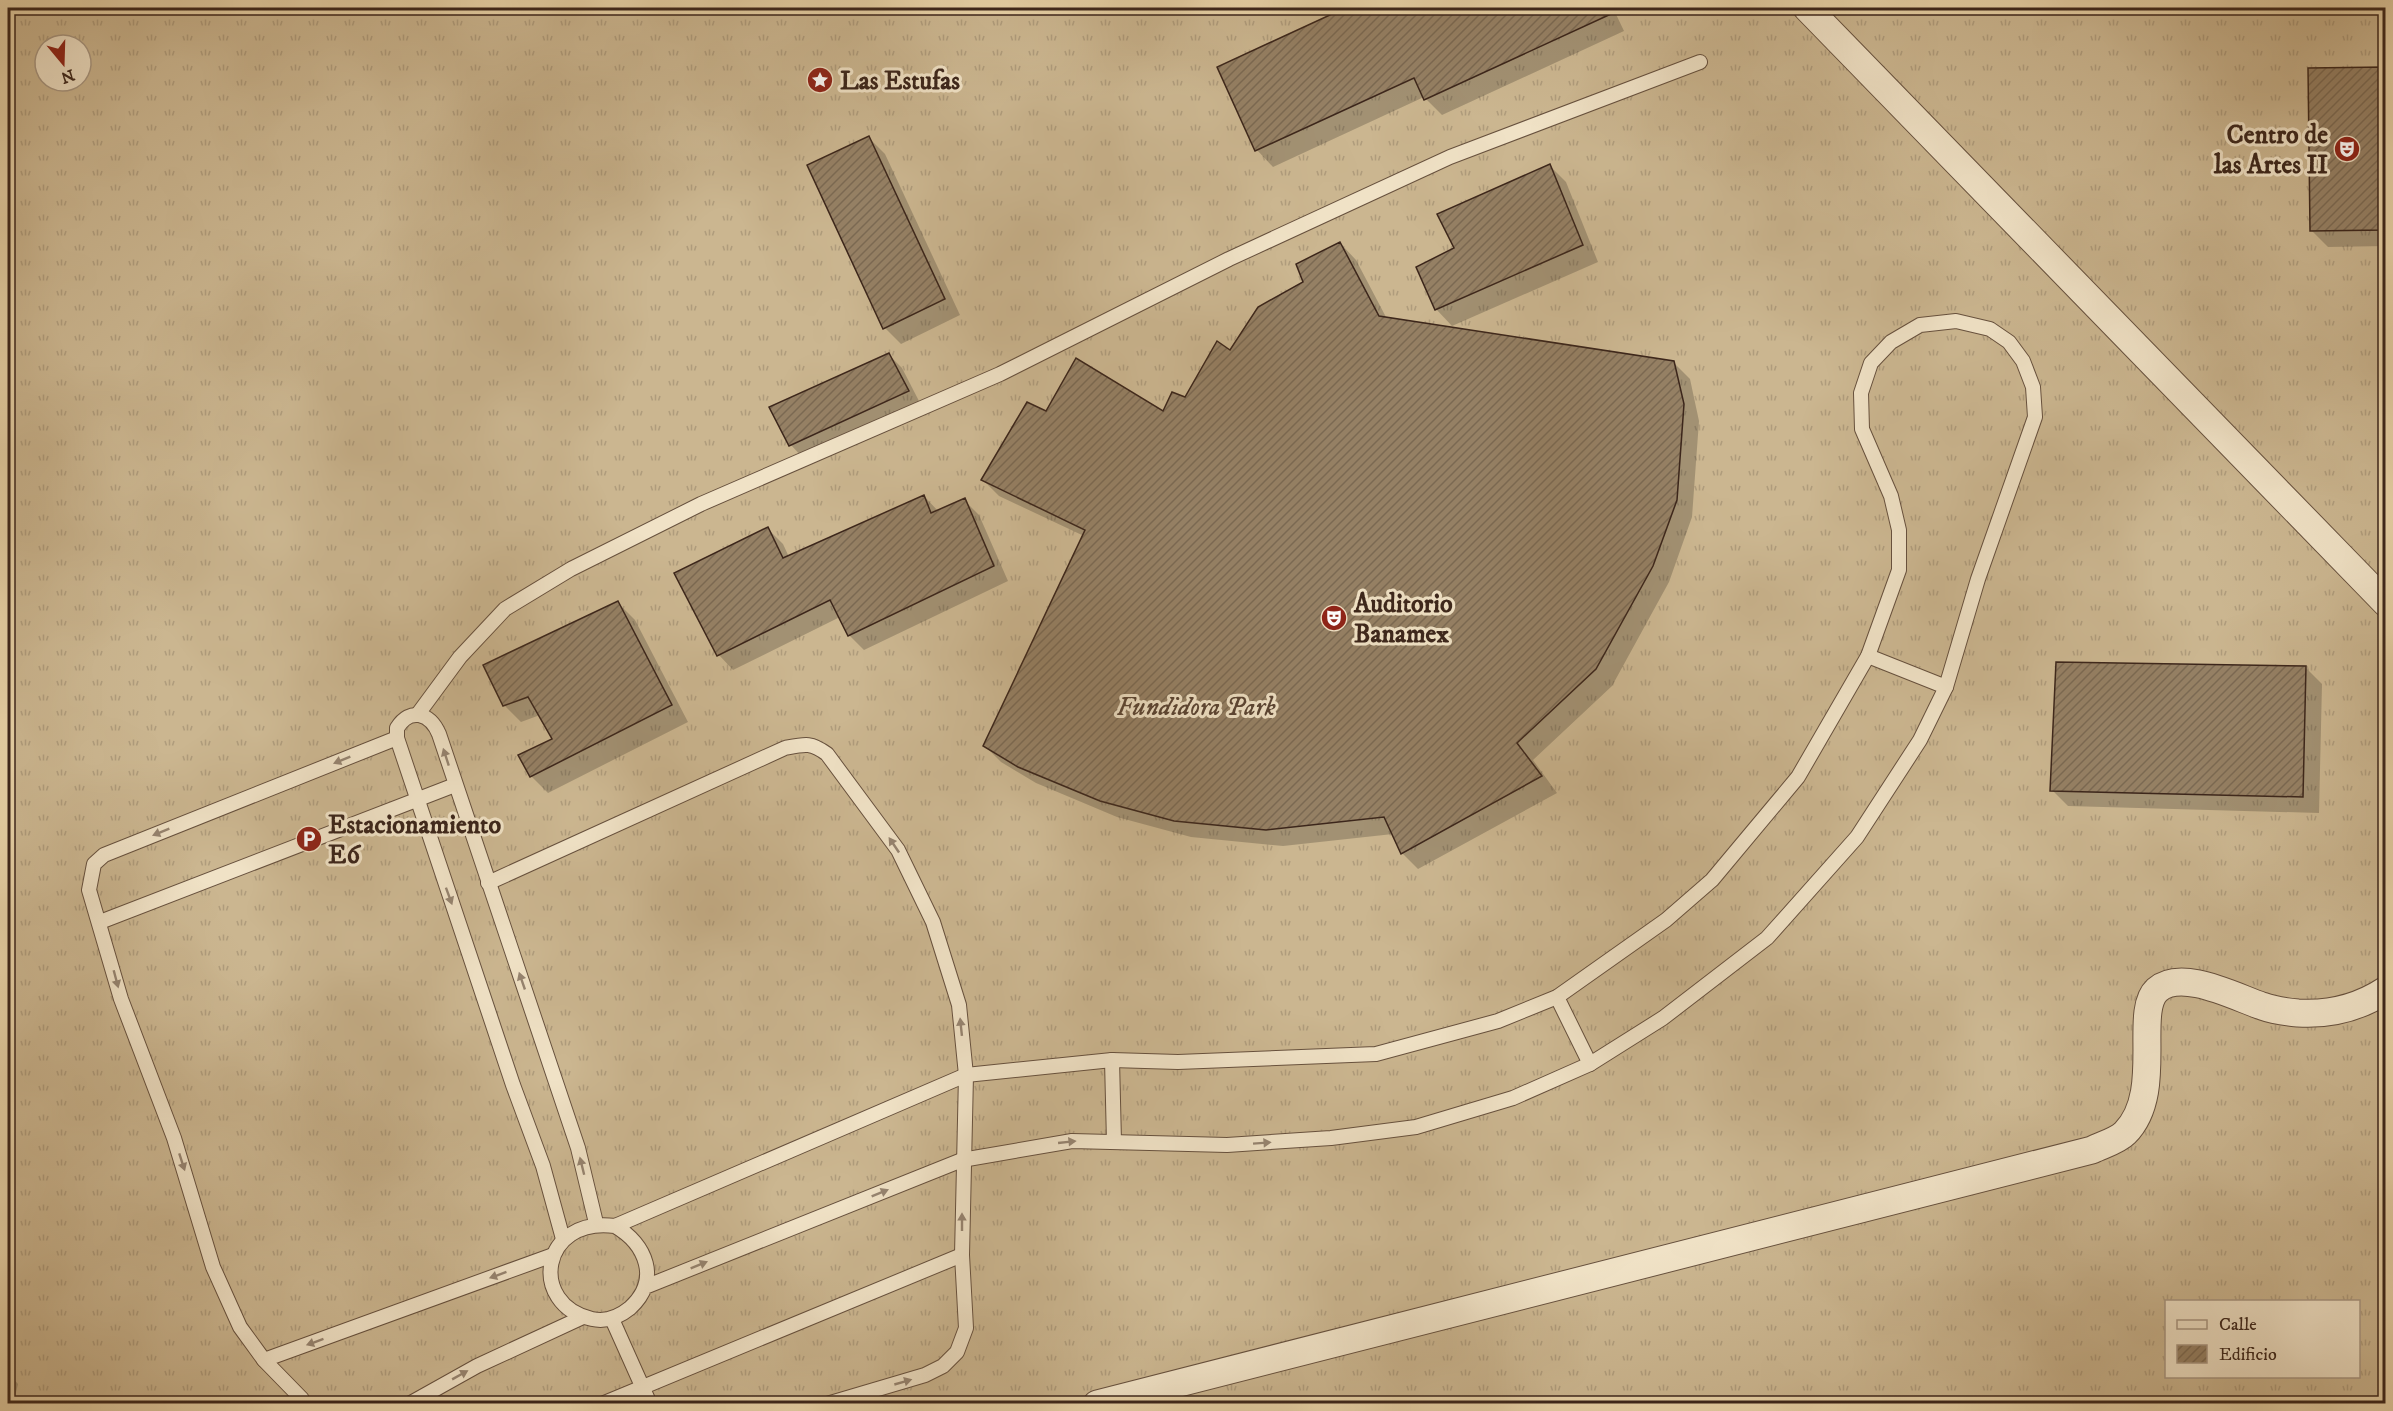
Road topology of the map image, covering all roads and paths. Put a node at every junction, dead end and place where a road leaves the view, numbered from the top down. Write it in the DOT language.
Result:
graph roads {
  1 [pos="1807,8"];
  2 [pos="1700,62"];
  3 [pos="2385,603"];
  4 [pos="1868,656"];
  5 [pos="1946,687"];
  6 [pos="418,714"];
  7 [pos="397,738"];
  8 [pos="455,785"];
  9 [pos="417,798"];
  10 [pos="489,883"];
  11 [pos="100,922"];
  12 [pos="2385,990"];
  13 [pos="1557,997"];
  14 [pos="1112,1060"];
  15 [pos="1590,1064"];
  16 [pos="966,1075"];
  17 [pos="1114,1142"];
  18 [pos="962,1160"];
  19 [pos="596,1223"];
  20 [pos="615,1226"];
  21 [pos="563,1239"];
  22 [pos="553,1255"];
  23 [pos="962,1255"];
  24 [pos="645,1287"];
  25 [pos="583,1317"];
  26 [pos="612,1319"];
  27 [pos="264,1360"];
  28 [pos="644,1388"];
  29 [pos="302,1404"];
  30 [pos="409,1404"];
  31 [pos="602,1404"];
  32 [pos="650,1404"];
  33 [pos="827,1404"];
  34 [pos="1097,1404"];
  1 -- 3 [label="street"];
  2 -- 6 [label="lane"];
  4 -- 5 [label="lane"];
  4 -- 5 [label="lane"];
  4 -- 13 [label="lane"];
  5 -- 15 [label="lane"];
  6 -- 7 [label="lane"];
  8 -- 6 [label="lane, one-way"];
  7 -- 9 [label="lane"];
  7 -- 11 [label="lane, one-way"];
  8 -- 9 [label="lane"];
  8 -- 10 [label="lane"];
  9 -- 11 [label="lane"];
  9 -- 21 [label="lane, one-way"];
  16 -- 10 [label="lane, one-way"];
  19 -- 10 [label="lane, one-way"];
  11 -- 27 [label="lane, one-way"];
  12 -- 34 [label="street"];
  13 -- 14 [label="lane"];
  13 -- 15 [label="lane"];
  14 -- 16 [label="lane"];
  14 -- 17 [label="lane"];
  17 -- 15 [label="lane, one-way"];
  16 -- 18 [label="lane"];
  16 -- 20 [label="lane"];
  18 -- 17 [label="lane, one-way"];
  23 -- 18 [label="lane, one-way"];
  24 -- 18 [label="lane, one-way"];
  19 -- 20 [label="lane"];
  19 -- 21 [label="lane"];
  20 -- 24 [label="lane"];
  21 -- 22 [label="lane"];
  22 -- 25 [label="lane"];
  22 -- 27 [label="lane, one-way"];
  23 -- 28 [label="lane"];
  33 -- 23 [label="lane, one-way"];
  24 -- 26 [label="lane"];
  25 -- 26 [label="lane"];
  30 -- 25 [label="lane, one-way"];
  26 -- 28 [label="lane"];
  27 -- 29 [label="lane"];
  28 -- 31 [label="lane"];
  28 -- 32 [label="lane"];
}
